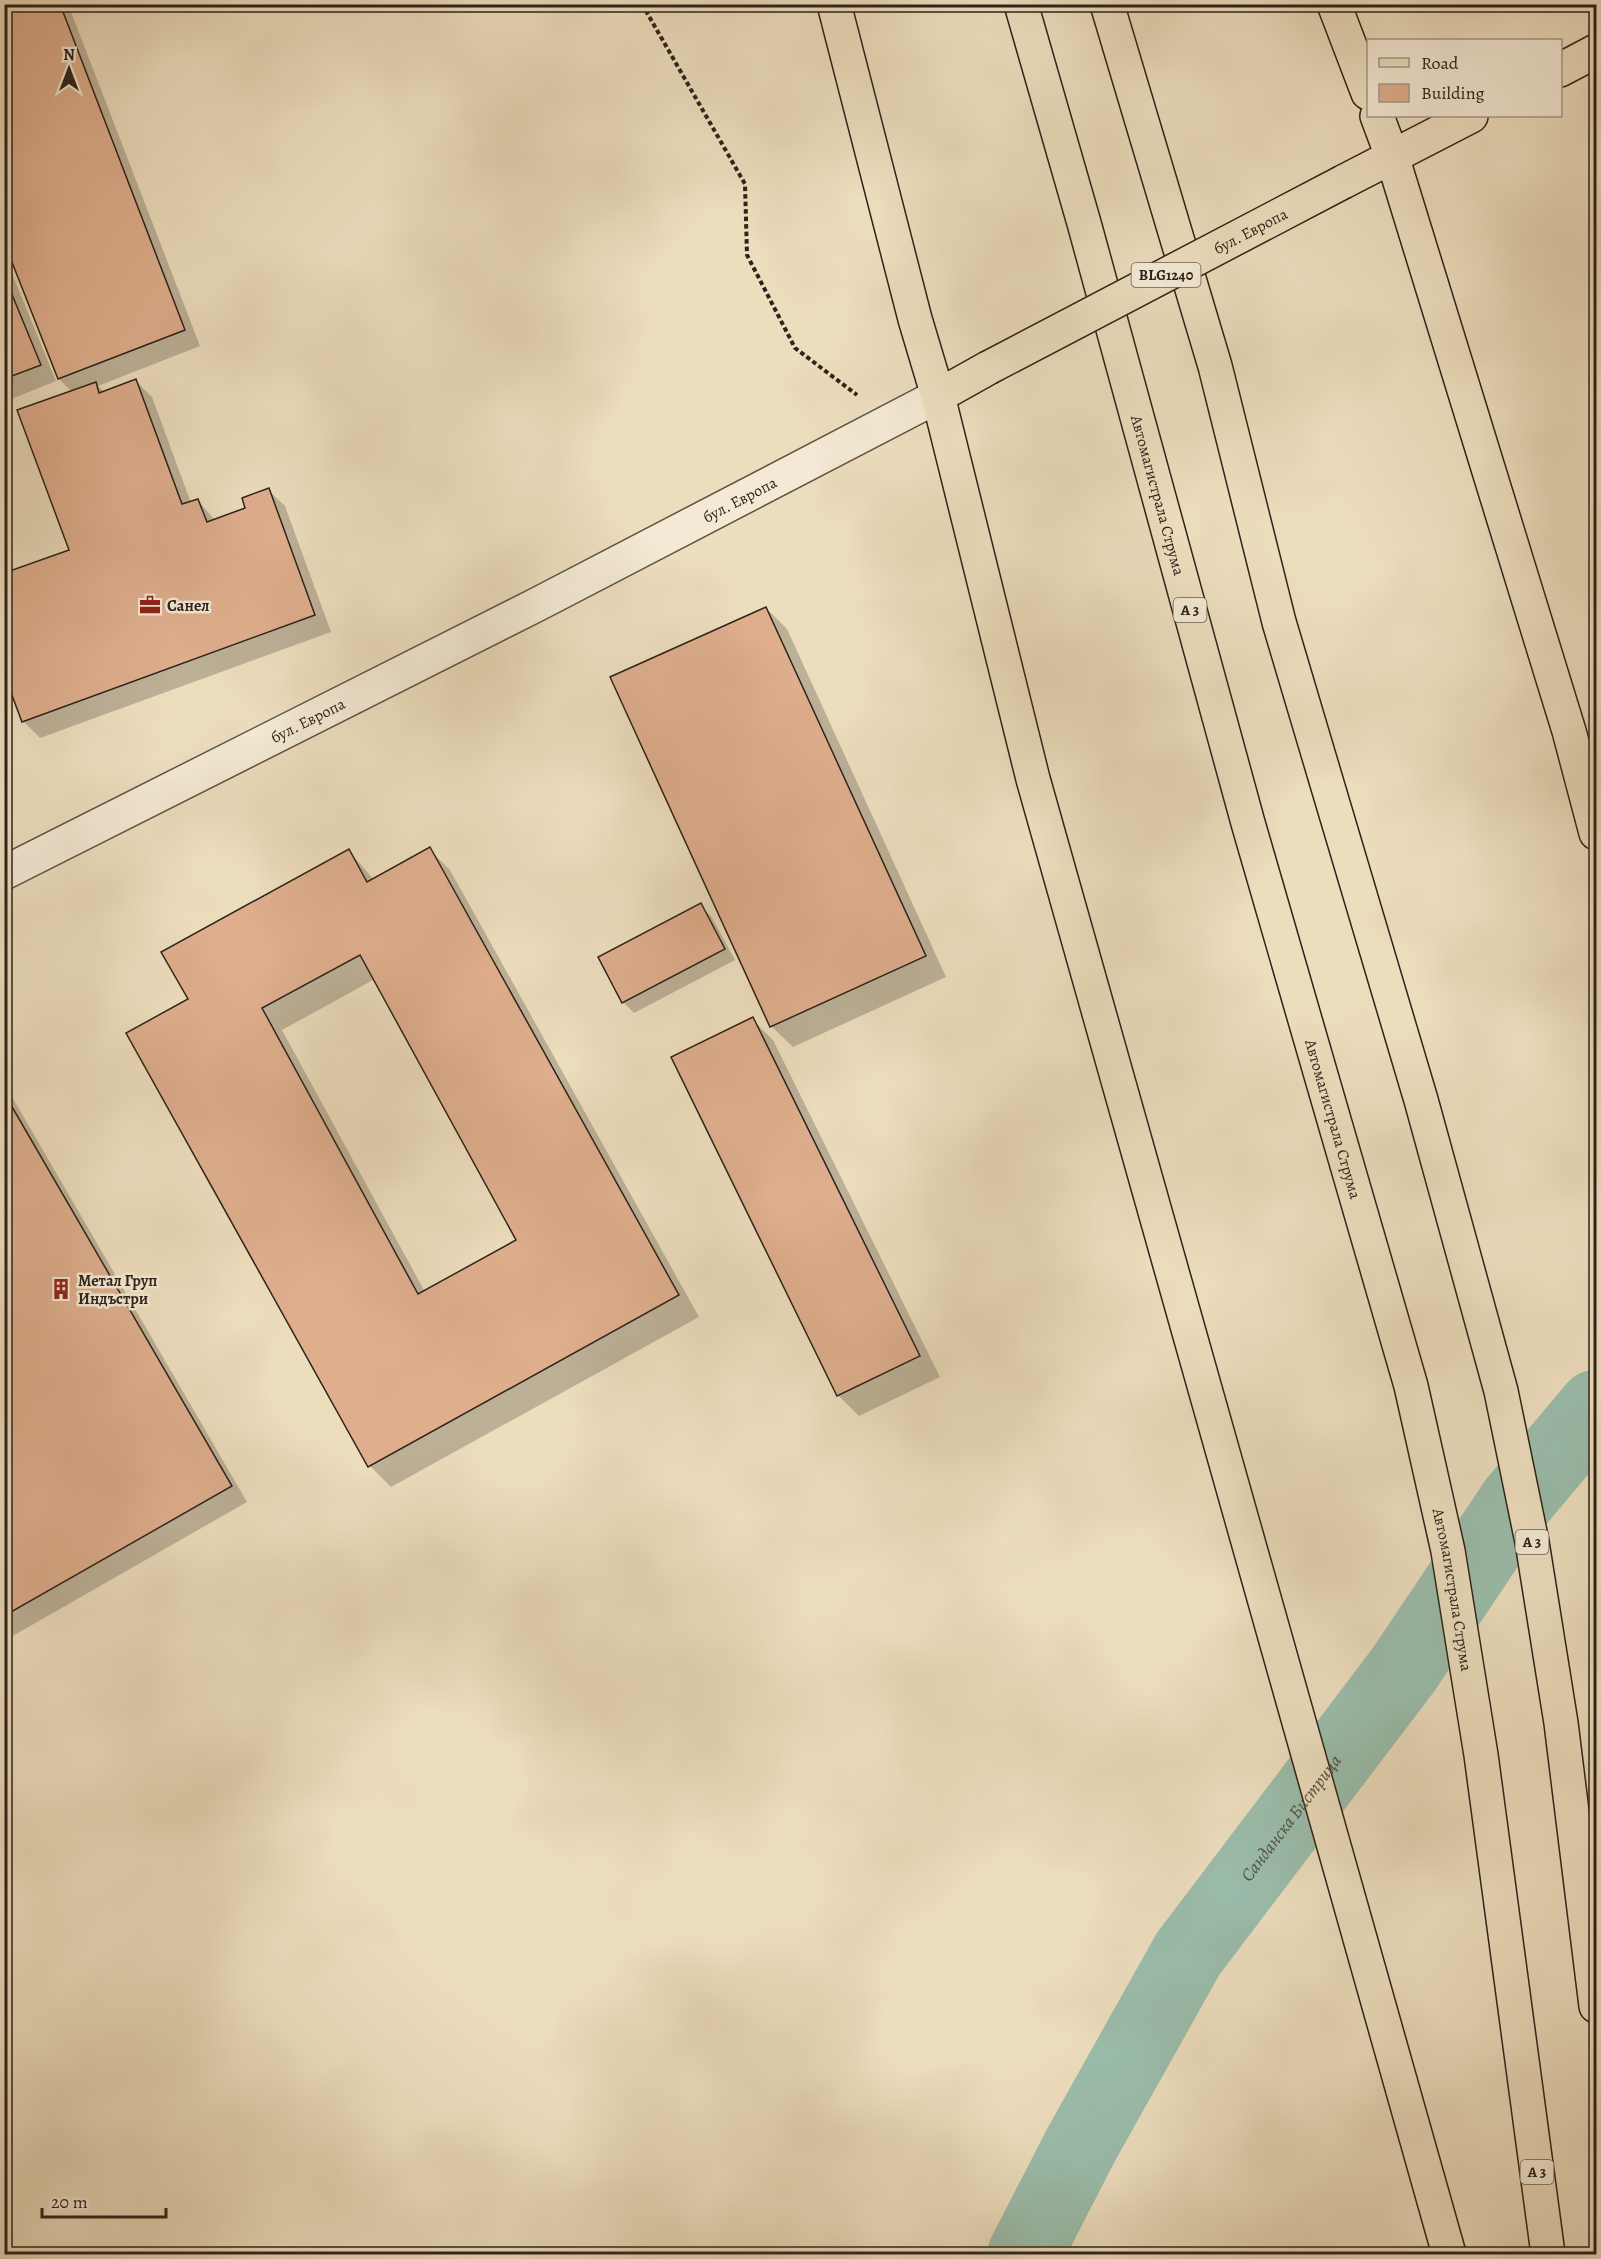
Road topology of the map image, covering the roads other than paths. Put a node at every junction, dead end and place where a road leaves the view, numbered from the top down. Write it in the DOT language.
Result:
graph roads {
  1 [pos="834,4"];
  2 [pos="1021,4"];
  3 [pos="1107,4"];
  4 [pos="1334,4"];
  5 [pos="1596,51"];
  6 [pos="1562,69"];
  7 [pos="1367,90"];
  8 [pos="1377,117"];
  9 [pos="1469,117"];
  10 [pos="1392,156"];
  11 [pos="938,396"];
  12 [pos="1596,833"];
  13 [pos="4,873"];
  14 [pos="1596,2000"];
  15 [pos="1445,2240"];
  16 [pos="1548,2254"];
  1 -- 11 [label="main road"];
  2 -- 16 [label="main road, Автомагистрала Струма / A 3"];
  3 -- 14 [label="main road, A 3"];
  4 -- 7 [label="main road"];
  5 -- 6 [label="main road"];
  8 -- 10 [label="main road"];
  9 -- 10 [label="main road, бул. Европа / BLG1240"];
  10 -- 11 [label="main road, бул. Европа / BLG1240, bridge"];
  10 -- 12 [label="main road"];
  11 -- 13 [label="street, бул. Европа / BLG1240"];
  11 -- 15 [label="main road"];
}
